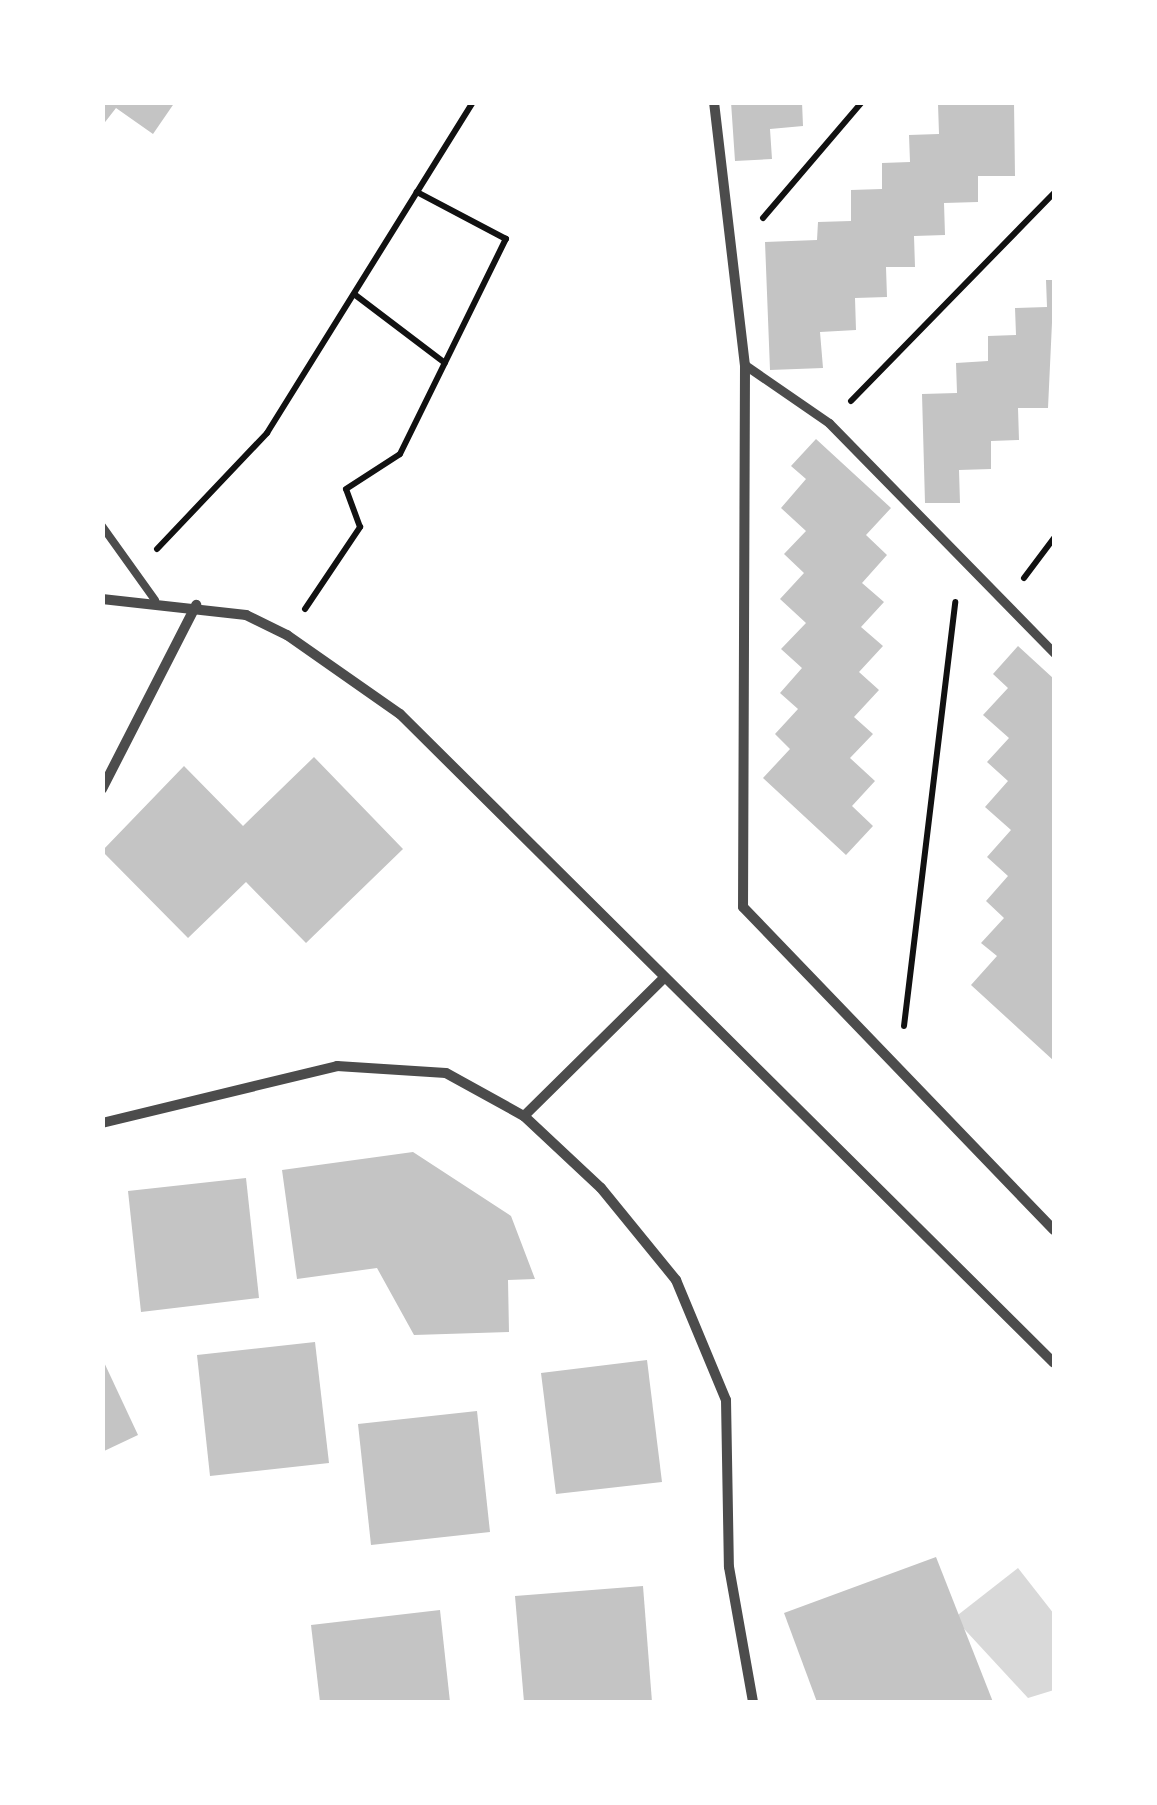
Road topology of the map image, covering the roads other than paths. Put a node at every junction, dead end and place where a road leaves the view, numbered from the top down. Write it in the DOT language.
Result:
graph roads {
  1 [pos="714,102"];
  2 [pos="745,364"];
  3 [pos="102,526"];
  4 [pos="102,599"];
  5 [pos="155,600"];
  6 [pos="196,606"];
  7 [pos="1054,653"];
  8 [pos="102,789"];
  9 [pos="664,978"];
  10 [pos="524,1116"];
  11 [pos="102,1122"];
  12 [pos="1054,1230"];
  13 [pos="1054,1363"];
  14 [pos="753,1702"];
  1 -- 2 [label="street"];
  2 -- 7 [label="street"];
  2 -- 12 [label="street"];
  3 -- 5 [label="lane"];
  4 -- 5 [label="street"];
  5 -- 6 [label="street"];
  6 -- 8 [label="street"];
  6 -- 9 [label="street"];
  9 -- 10 [label="street"];
  9 -- 13 [label="street"];
  10 -- 11 [label="street"];
  10 -- 14 [label="street"];
}
